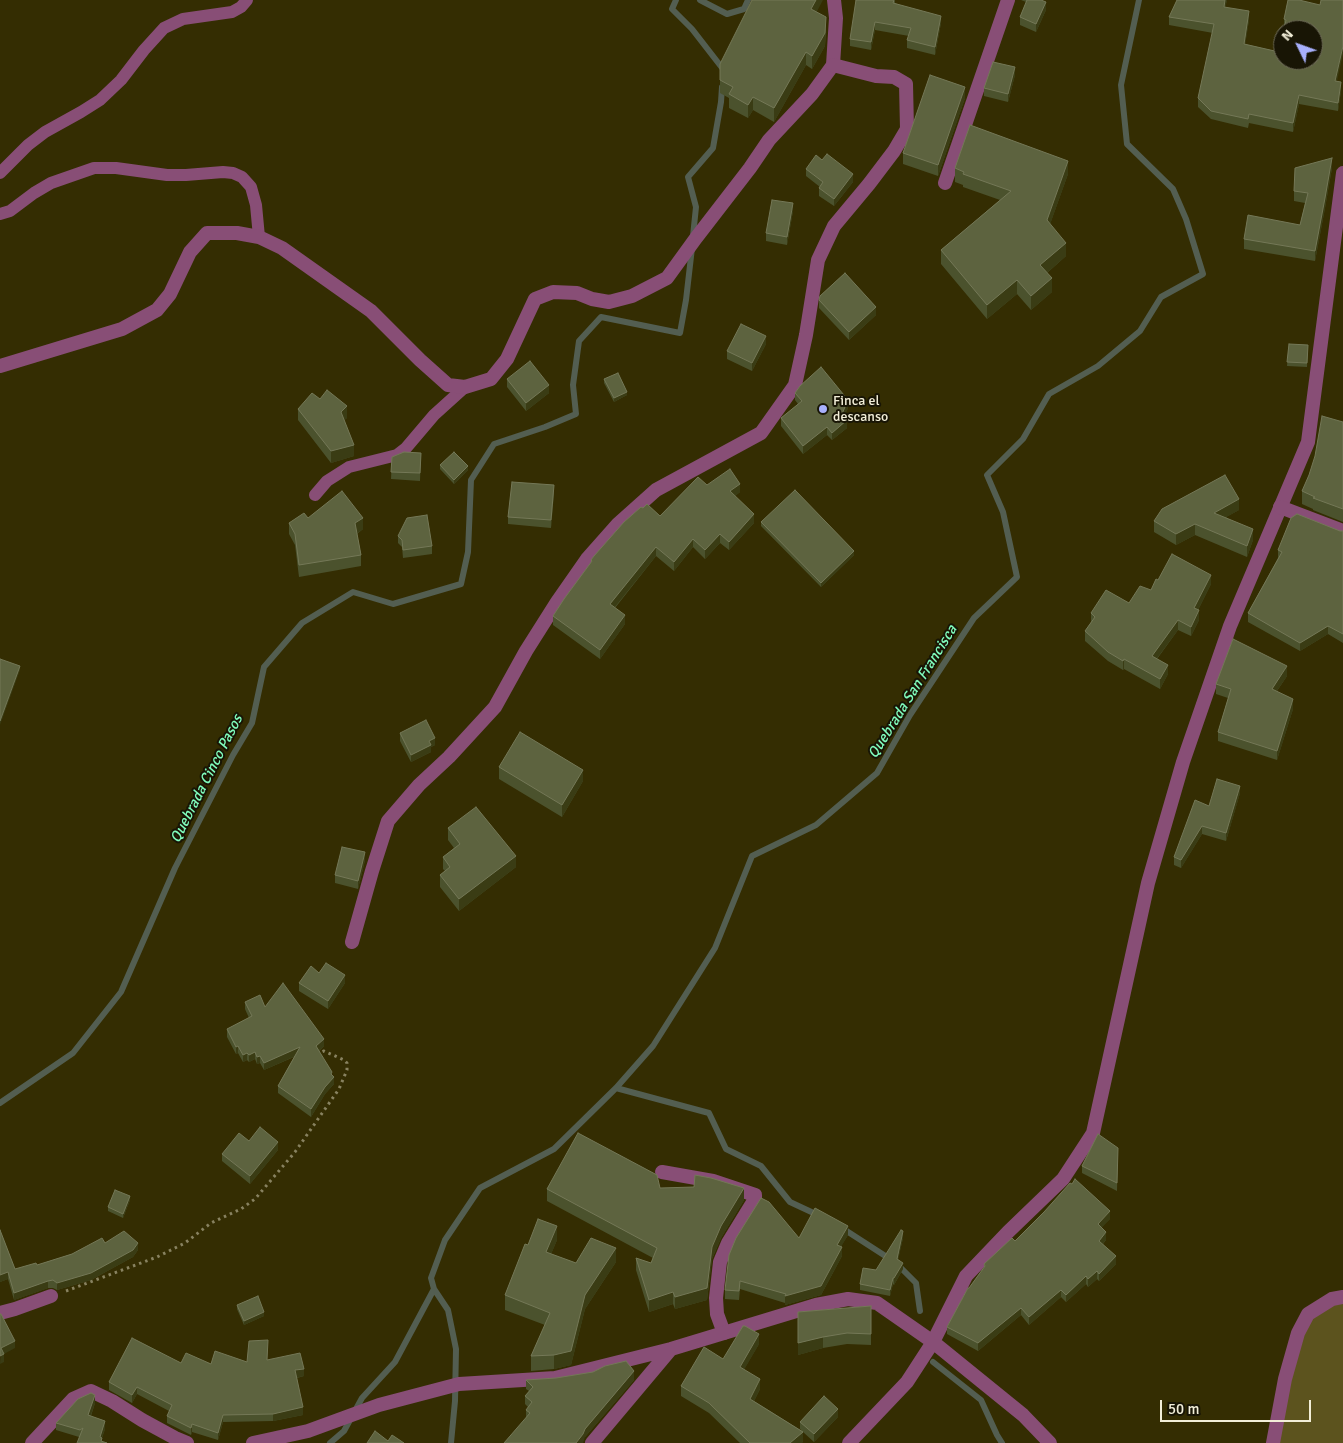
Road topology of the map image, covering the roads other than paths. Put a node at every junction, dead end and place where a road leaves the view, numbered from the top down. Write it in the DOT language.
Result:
graph roads {
  1 [pos="247,0"];
  2 [pos="834,0"];
  3 [pos="1008,0"];
  4 [pos="833,65"];
  5 [pos="0,173"];
  6 [pos="1343,173"];
  7 [pos="945,183"];
  8 [pos="0,214"];
  9 [pos="259,237"];
  10 [pos="0,366"];
  11 [pos="465,387"];
  12 [pos="315,495"];
  13 [pos="1280,507"];
  14 [pos="1343,531"];
  15 [pos="352,942"];
  16 [pos="662,1172"];
  17 [pos="51,1296"];
  18 [pos="1343,1297"];
  19 [pos="0,1313"];
  20 [pos="724,1333"];
  21 [pos="933,1342"];
  22 [pos="671,1349"];
  23 [pos="32,1443"];
  24 [pos="186,1443"];
  25 [pos="254,1443"];
  26 [pos="592,1443"];
  27 [pos="849,1443"];
  28 [pos="1050,1443"];
  29 [pos="1273,1443"];
  1 -- 5 [label="lane"];
  2 -- 4 [label="street"];
  3 -- 7 [label="street"];
  4 -- 11 [label="street"];
  4 -- 15 [label="street"];
  6 -- 13 [label="street"];
  8 -- 9 [label="lane"];
  9 -- 10 [label="street"];
  9 -- 11 [label="street"];
  11 -- 12 [label="lane"];
  13 -- 14 [label="street"];
  13 -- 21 [label="street"];
  16 -- 20 [label="street"];
  17 -- 19 [label="street"];
  18 -- 29 [label="street"];
  20 -- 21 [label="street"];
  20 -- 22 [label="street"];
  21 -- 27 [label="street"];
  21 -- 28 [label="street"];
  22 -- 25 [label="street"];
  22 -- 26 [label="street"];
  23 -- 24 [label="street"];
}
